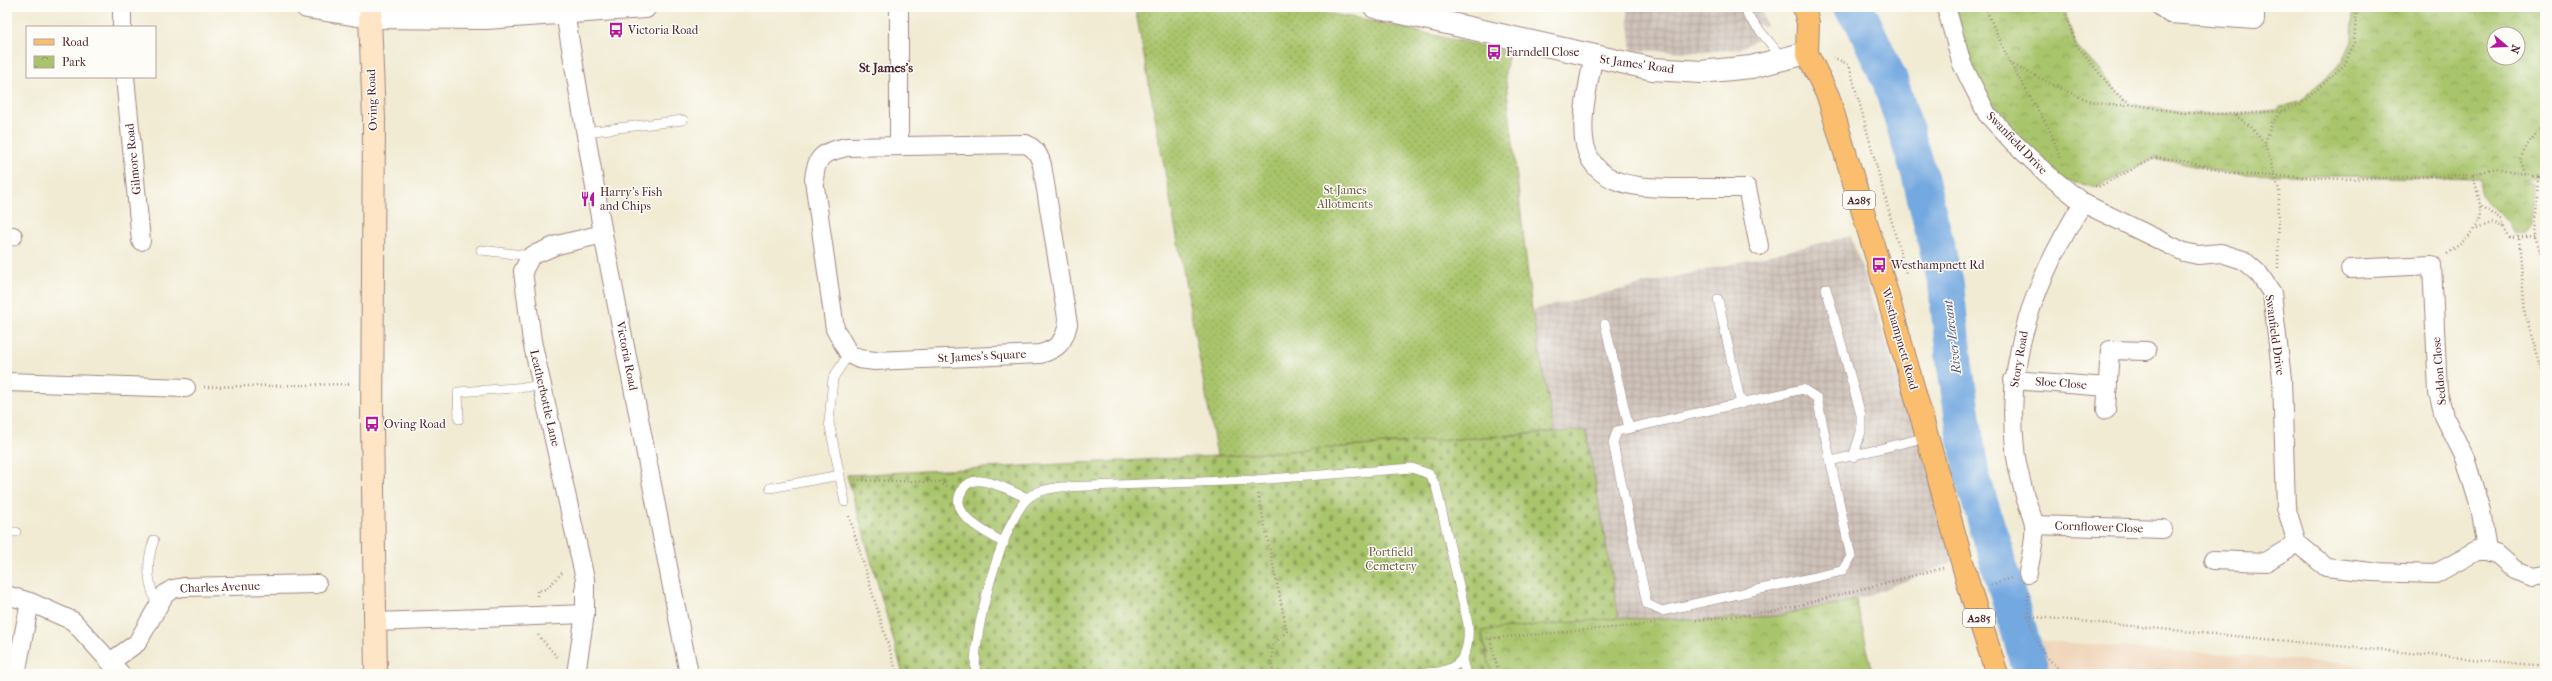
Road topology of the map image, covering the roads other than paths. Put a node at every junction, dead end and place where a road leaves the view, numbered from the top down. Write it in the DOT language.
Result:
graph roads {
  1 [pos="122,7"];
  2 [pos="307,7"];
  3 [pos="645,7"];
  4 [pos="899,7"];
  5 [pos="1375,7"];
  6 [pos="1746,7"];
  7 [pos="1804,7"];
  8 [pos="1946,7"];
  9 [pos="2161,7"];
  10 [pos="2256,7"];
  11 [pos="533,11"];
  12 [pos="371,12"];
  13 [pos="566,12"];
  14 [pos="122,26"];
  15 [pos="1806,53"];
  16 [pos="1593,58"];
  17 [pos="1783,59"];
  18 [pos="125,78"];
  19 [pos="684,120"];
  20 [pos="586,132"];
  21 [pos="899,146"];
  22 [pos="2084,203"];
  23 [pos="603,234"];
  24 [pos="141,241"];
  25 [pos="1759,246"];
  26 [pos="481,250"];
  27 [pos="531,256"];
  28 [pos="2350,269"];
  29 [pos="1826,288"];
  30 [pos="1718,299"];
  31 [pos="1605,324"];
  32 [pos="2147,351"];
  33 [pos="849,354"];
  34 [pos="2013,380"];
  35 [pos="7,382"];
  36 [pos="542,386"];
  37 [pos="2108,387"];
  38 [pos="186,388"];
  39 [pos="1740,404"];
  40 [pos="2106,410"];
  41 [pos="459,419"];
  42 [pos="1628,428"];
  43 [pos="1927,437"];
  44 [pos="1853,457"];
  45 [pos="1830,462"];
  46 [pos="840,477"];
  47 [pos="770,488"];
  48 [pos="1028,498"];
  49 [pos="845,502"];
  50 [pos="2034,525"];
  51 [pos="2163,529"];
  52 [pos="154,540"];
  53 [pos="1004,543"];
  54 [pos="2297,543"];
  55 [pos="2487,551"];
  56 [pos="2213,560"];
  57 [pos="2028,573"];
  58 [pos="2545,575"];
  59 [pos="317,584"];
  60 [pos="7,596"];
  61 [pos="30,602"];
  62 [pos="157,607"];
  63 [pos="585,614"];
  64 [pos="376,622"];
  65 [pos="1462,660"];
  66 [pos="115,668"];
  67 [pos="1438,673"];
  68 [pos="16,674"];
  69 [pos="376,674"];
  70 [pos="576,674"];
  71 [pos="689,674"];
  72 [pos="976,674"];
  73 [pos="1414,674"];
  74 [pos="1466,674"];
  75 [pos="1997,674"];
  1 -- 14 [label="street"];
  2 -- 12 [label="street"];
  3 -- 13 [label="street"];
  4 -- 21 [label="street"];
  5 -- 16 [label="street, St James' Road"];
  6 -- 17 [label="lane"];
  7 -- 15 [label="main road"];
  8 -- 22 [label="street, Swanfield Drive"];
  9 -- 10 [label="street"];
  11 -- 12 [label="street"];
  11 -- 13 [label="street"];
  12 -- 64 [label="main road, Oving Road"];
  13 -- 20 [label="street, Victoria Road"];
  15 -- 17 [label="street, St James' Road"];
  15 -- 43 [label="main road, Westhampnett Road / A285"];
  16 -- 17 [label="street, St James' Road"];
  16 -- 25 [label="street"];
  18 -- 24 [label="street, Gilmore Road"];
  19 -- 20 [label="lane"];
  20 -- 23 [label="street, Victoria Road"];
  21 -- 33 [label="street, St James's Square"];
  21 -- 33 [label="street, St James's Square"];
  22 -- 34 [label="street, Story Road"];
  22 -- 54 [label="street, Swanfield Drive"];
  23 -- 27 [label="street"];
  23 -- 71 [label="street, Victoria Road"];
  26 -- 27 [label="lane"];
  27 -- 36 [label="street, Leatherbottle Lane"];
  28 -- 55 [label="street, Seddon Close"];
  29 -- 44 [label="lane"];
  30 -- 39 [label="lane"];
  31 -- 42 [label="lane"];
  32 -- 37 [label="street"];
  33 -- 46 [label="lane"];
  34 -- 37 [label="street, Sloe Close"];
  34 -- 50 [label="street, Story Road"];
  35 -- 38 [label="street"];
  36 -- 41 [label="lane"];
  36 -- 63 [label="street, Leatherbottle Lane"];
  37 -- 40 [label="street"];
  39 -- 42 [label="lane"];
  39 -- 45 [label="lane"];
  42 -- 45 [label="lane"];
  43 -- 44 [label="lane"];
  43 -- 75 [label="main road, Westhampnett Road / A285"];
  44 -- 45 [label="lane"];
  46 -- 47 [label="lane"];
  46 -- 49 [label="lane"];
  48 -- 53 [label="lane"];
  48 -- 53 [label="lane"];
  48 -- 65 [label="lane"];
  50 -- 51 [label="street, Cornflower Close"];
  50 -- 57 [label="street"];
  52 -- 62 [label="lane"];
  53 -- 72 [label="lane"];
  54 -- 55 [label="street"];
  54 -- 56 [label="street"];
  55 -- 58 [label="street"];
  59 -- 62 [label="street, Charles Avenue"];
  60 -- 61 [label="street, Charles Avenue"];
  61 -- 66 [label="street, Charles Avenue"];
  61 -- 68 [label="street"];
  62 -- 66 [label="street, Charles Avenue"];
  63 -- 64 [label="street"];
  63 -- 70 [label="street, Leatherbottle Lane"];
  64 -- 69 [label="main road, Oving Road"];
  65 -- 67 [label="lane"];
  65 -- 74 [label="lane"];
  67 -- 73 [label="lane"];
}
